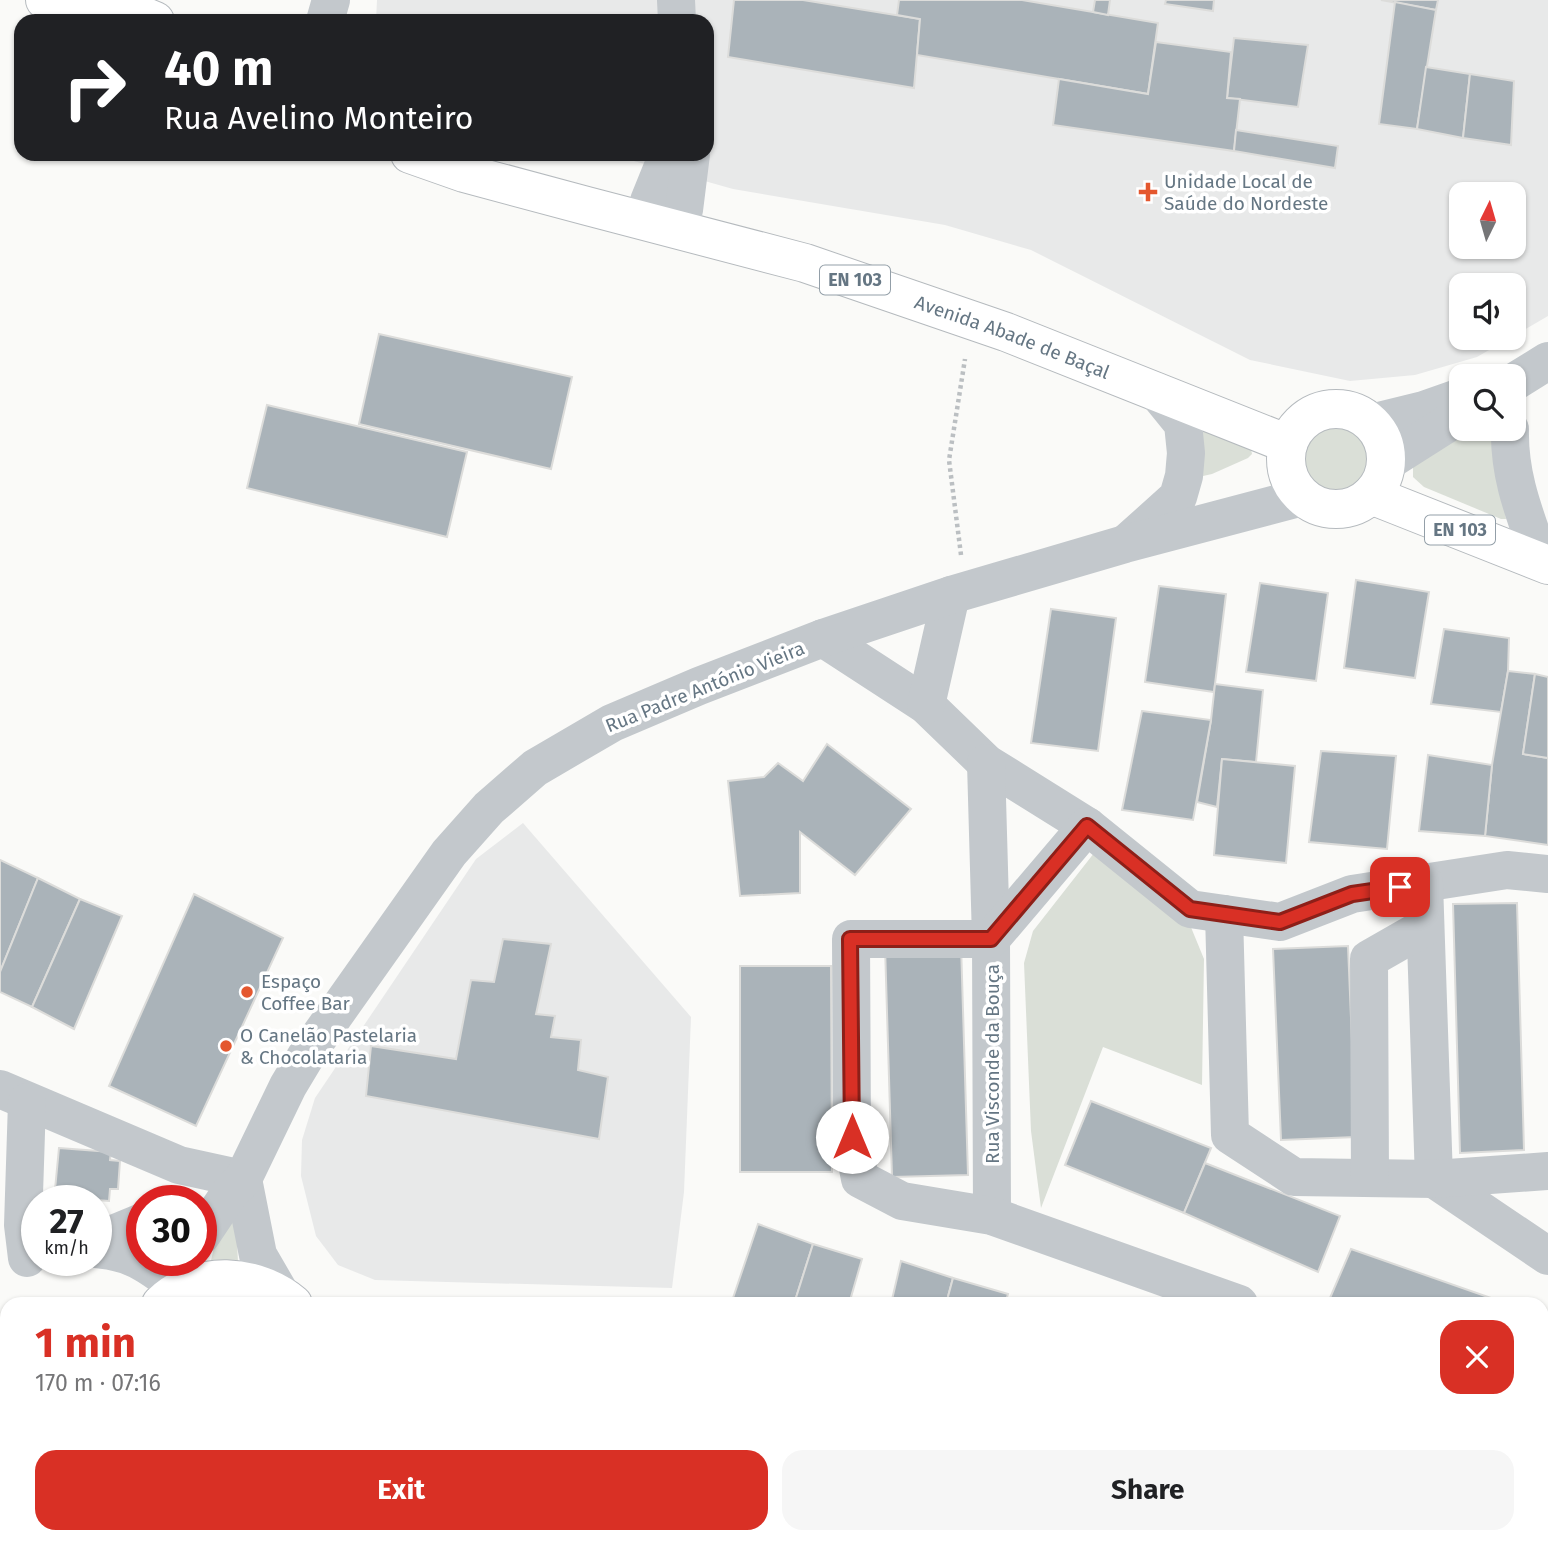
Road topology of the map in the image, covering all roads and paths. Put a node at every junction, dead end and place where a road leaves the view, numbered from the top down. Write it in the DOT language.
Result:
graph roads {
  1 [pos="45,0"];
  2 [pos="106,0"];
  3 [pos="78,14"];
  4 [pos="139,14"];
  5 [pos="430,161"];
  6 [pos="510,161"];
  7 [pos="667,161"];
  8 [pos="687,161"];
  9 [pos="660,210"];
  10 [pos="965,359"];
  11 [pos="1157,392"];
  12 [pos="1449,401"];
  13 [pos="1371,423"];
  14 [pos="1449,424"];
  15 [pos="1510,441"];
  16 [pos="1294,460"];
  17 [pos="1381,476"];
  18 [pos="1125,544"];
  19 [pos="1544,552"];
  20 [pos="961,556"];
  21 [pos="951,595"];
  22 [pos="823,638"];
  23 [pos="926,705"];
  24 [pos="986,763"];
  25 [pos="1087,826"];
  26 [pos="1548,874"];
  27 [pos="1424,883"];
  28 [pos="1224,914"];
  29 [pos="1426,927"];
  30 [pos="991,939"];
  31 [pos="14,1095"];
  32 [pos="1548,1171"];
  33 [pos="1370,1178"];
  34 [pos="243,1179"];
  35 [pos="1434,1179"];
  36 [pos="217,1190"];
  37 [pos="21,1196"];
  38 [pos="217,1212"];
  39 [pos="992,1216"];
  40 [pos="112,1250"];
  41 [pos="1548,1256"];
  42 [pos="171,1287"];
  43 [pos="285,1297"];
  44 [pos="286,1297"];
  45 [pos="1219,1297"];
  1 -- 3 [label="main road"];
  2 -- 4 [label="main road"];
  5 -- 9 [label="main road, Avenida Abade de Baçal / EN 103"];
  6 -- 9 [label="main road, Avenida Abade de Baçal / EN 103"];
  7 -- 9 [label="street"];
  8 -- 9 [label="street"];
  9 -- 11 [label="main road, Avenida Abade de Baçal / EN 103"];
  9 -- 16 [label="main road, Avenida Abade de Baçal / EN 103"];
  10 -- 20 [label="path"];
  11 -- 16 [label="main road, Avenida Abade de Baçal / EN 103"];
  11 -- 18 [label="street"];
  12 -- 13 [label="street"];
  13 -- 16 [label="main road"];
  13 -- 17 [label="main road, EN 103"];
  14 -- 17 [label="street"];
  15 -- 19 [label="street"];
  16 -- 17 [label="main road, Avenida Abade de Baçal / EN 103"];
  16 -- 18 [label="street, Rua Padre António Vieira"];
  17 -- 19 [label="main road, EN 103"];
  18 -- 21 [label="street, Rua Padre António Vieira"];
  21 -- 22 [label="street, Rua Padre António Vieira"];
  21 -- 23 [label="street"];
  22 -- 23 [label="street"];
  22 -- 34 [label="street, Rua Padre António Vieira"];
  23 -- 24 [label="street"];
  24 -- 25 [label="street"];
  24 -- 30 [label="street, Rua Visconde da Bouça"];
  25 -- 28 [label="street"];
  25 -- 30 [label="street"];
  26 -- 27 [label="street"];
  27 -- 28 [label="street"];
  27 -- 29 [label="street"];
  28 -- 33 [label="street"];
  29 -- 33 [label="street"];
  29 -- 35 [label="street"];
  30 -- 39 [label="street, Rua Visconde da Bouça"];
  30 -- 39 [label="street"];
  31 -- 34 [label="street"];
  31 -- 37 [label="street"];
  32 -- 35 [label="street"];
  33 -- 35 [label="street"];
  34 -- 36 [label="street"];
  34 -- 38 [label="street, Rua Padre António Vieira"];
  34 -- 44 [label="street"];
  35 -- 41 [label="street"];
  39 -- 45 [label="street"];
  40 -- 42 [label="street"];
  42 -- 43 [label="main road"];
}
